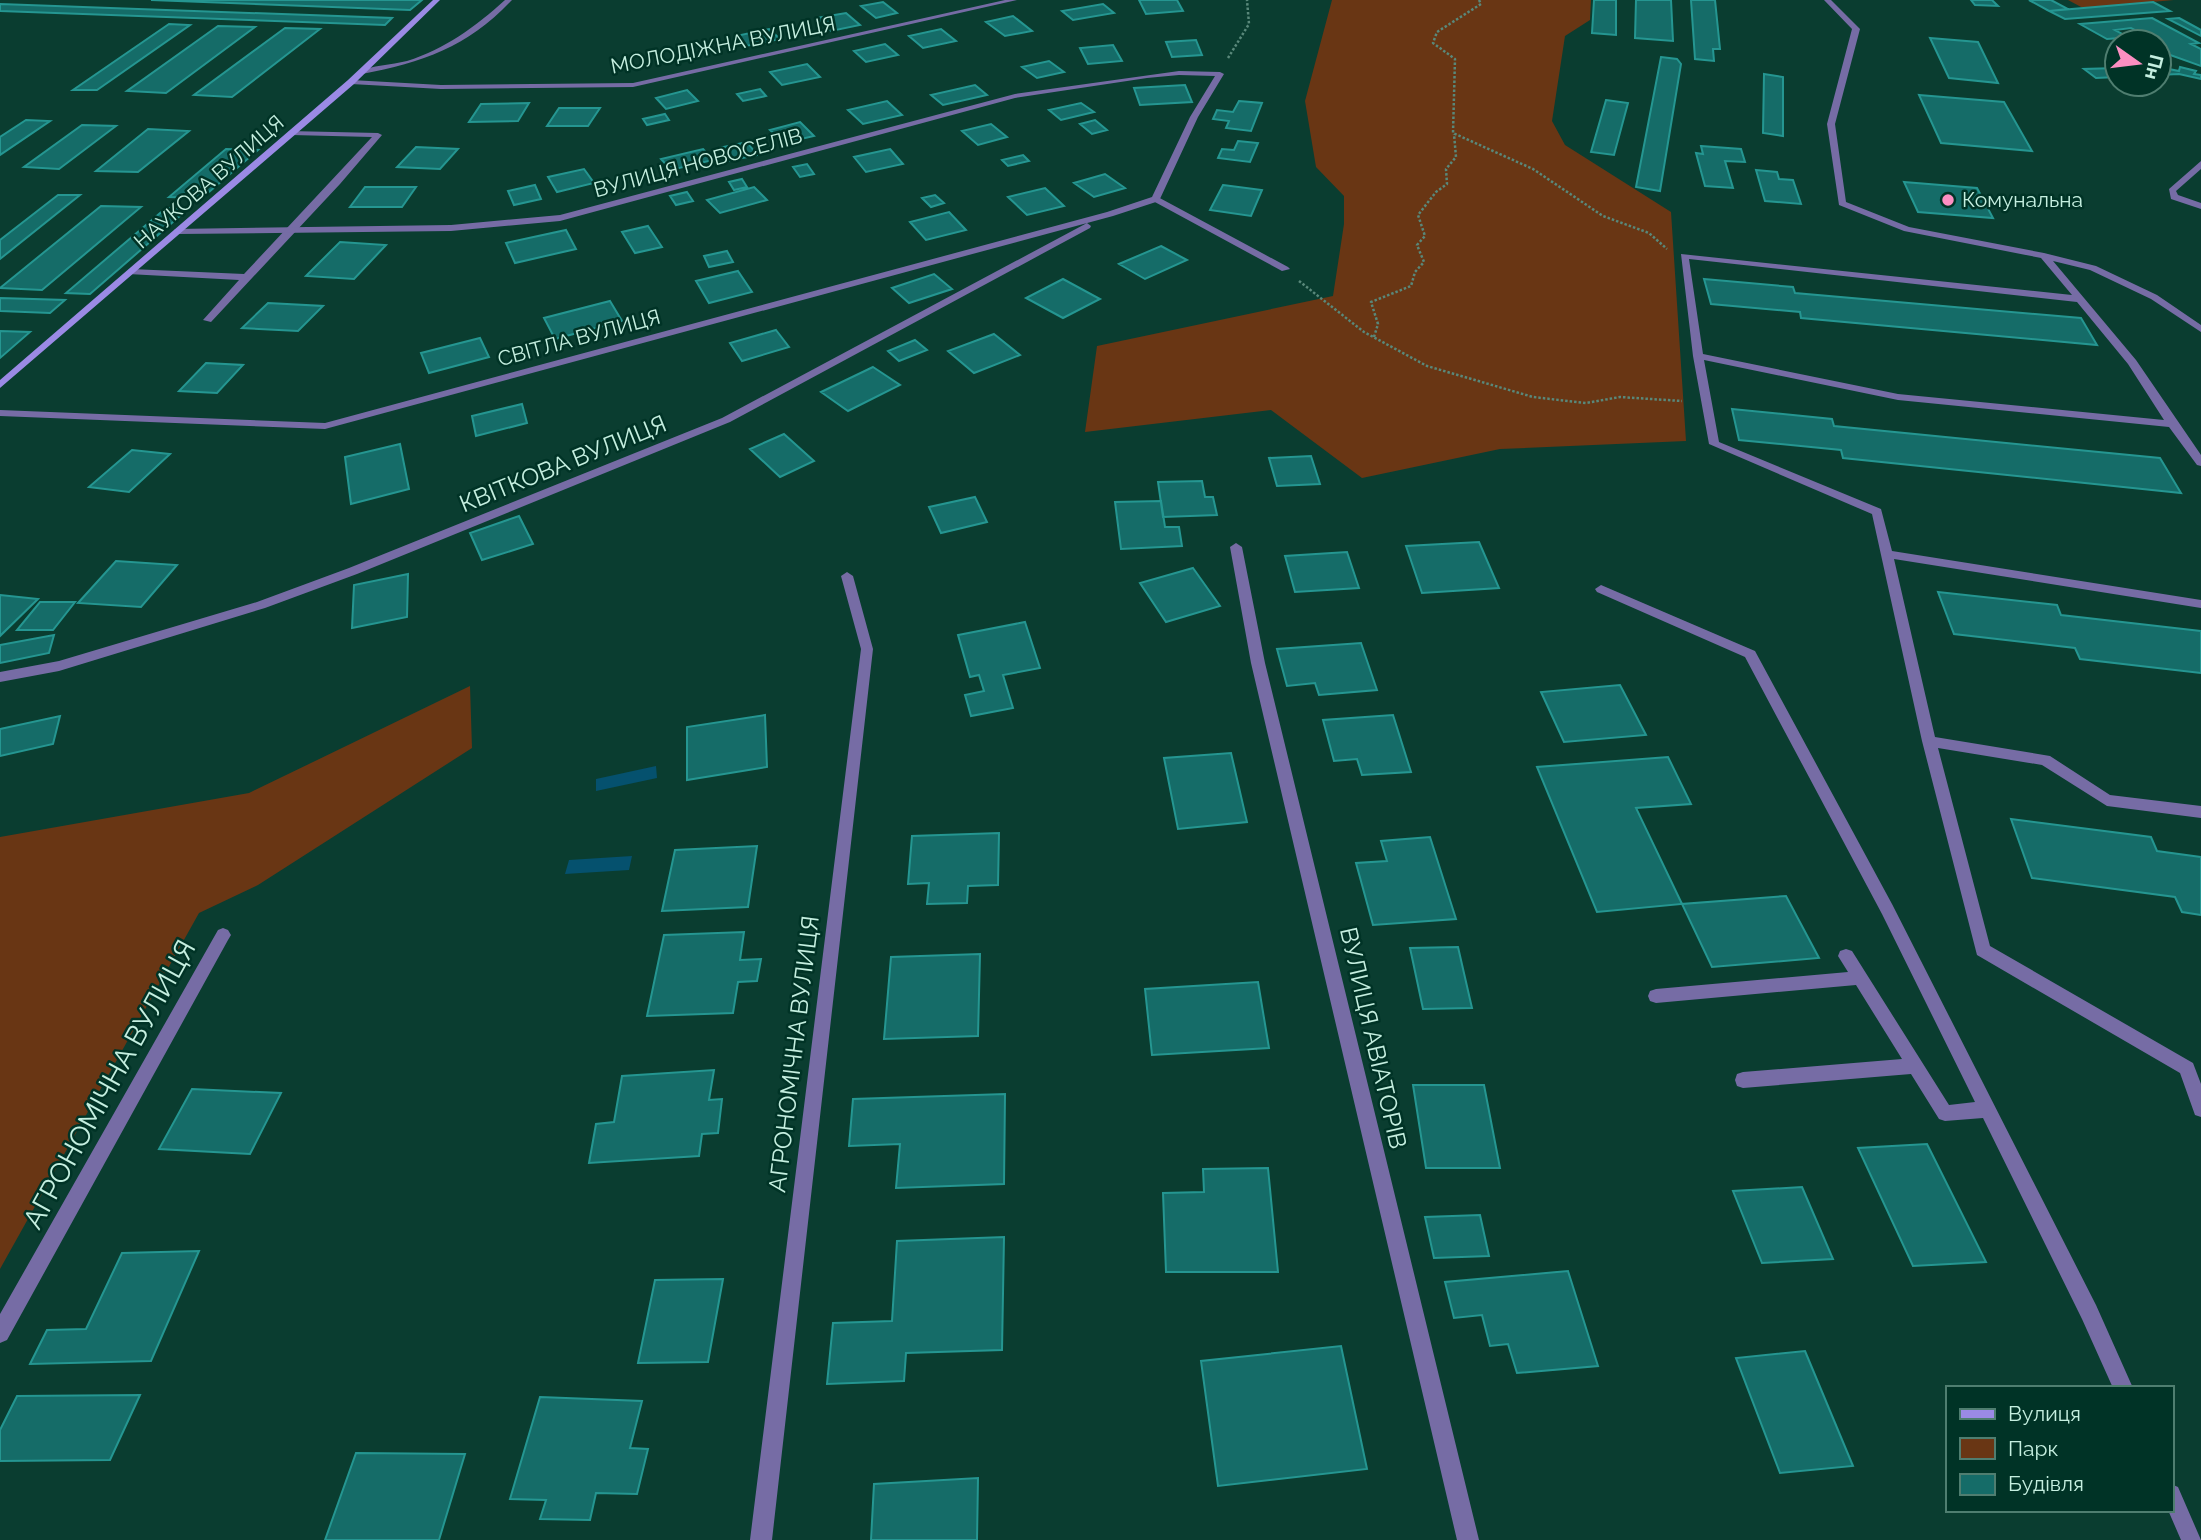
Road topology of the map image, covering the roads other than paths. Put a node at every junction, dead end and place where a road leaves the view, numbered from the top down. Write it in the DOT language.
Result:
graph roads {
  1 [pos="436,0"];
  2 [pos="509,0"];
  3 [pos="1014,0"];
  4 [pos="1826,0"];
  5 [pos="362,72"];
  6 [pos="351,82"];
  7 [pos="292,133"];
  8 [pos="2201,164"];
  9 [pos="1156,199"];
  10 [pos="2201,206"];
  11 [pos="1110,214"];
  12 [pos="292,230"];
  13 [pos="178,231"];
  14 [pos="2044,256"];
  15 [pos="1285,269"];
  16 [pos="131,272"];
  17 [pos="245,277"];
  18 [pos="2080,299"];
  19 [pos="208,320"];
  20 [pos="2201,329"];
  21 [pos="1698,356"];
  22 [pos="0,385"];
  23 [pos="0,413"];
  24 [pos="2172,424"];
  25 [pos="2201,463"];
  26 [pos="1236,547"];
  27 [pos="1886,554"];
  28 [pos="847,576"];
  29 [pos="1601,590"];
  30 [pos="2201,604"];
  31 [pos="0,677"];
  32 [pos="1929,741"];
  33 [pos="2201,811"];
  34 [pos="223,935"];
  35 [pos="1846,956"];
  36 [pos="1860,978"];
  37 [pos="1656,996"];
  38 [pos="1916,1066"];
  39 [pos="2194,1070"];
  40 [pos="1743,1080"];
  41 [pos="2201,1109"];
  42 [pos="1988,1110"];
  43 [pos="0,1333"];
  44 [pos="2122,1386"];
  45 [pos="2173,1498"];
  46 [pos="761,1540"];
  47 [pos="1468,1540"];
  48 [pos="2192,1540"];
  1 -- 5 [label="street, НАУКОВА ВУЛИЦЯ"];
  2 -- 5 [label="street"];
  3 -- 6 [label="street, МОЛОДІЖНА ВУЛИЦЯ"];
  4 -- 14 [label="street"];
  5 -- 6 [label="street, НАУКОВА ВУЛИЦЯ"];
  6 -- 7 [label="street, НАУКОВА ВУЛИЦЯ"];
  7 -- 12 [label="street"];
  7 -- 13 [label="street, НАУКОВА ВУЛИЦЯ"];
  8 -- 10 [label="street"];
  9 -- 11 [label="street, СВІТЛА ВУЛИЦЯ"];
  9 -- 12 [label="street, ВУЛИЦЯ НОВОСЕЛІВ"];
  9 -- 15 [label="street"];
  11 -- 23 [label="street, СВІТЛА ВУЛИЦЯ"];
  11 -- 31 [label="street, КВІТКОВА ВУЛИЦЯ"];
  12 -- 13 [label="street, ВУЛИЦЯ НОВОСЕЛІВ"];
  12 -- 17 [label="street"];
  13 -- 16 [label="street, НАУКОВА ВУЛИЦЯ"];
  14 -- 18 [label="street"];
  14 -- 20 [label="street"];
  16 -- 17 [label="street"];
  16 -- 22 [label="street, НАУКОВА ВУЛИЦЯ"];
  17 -- 19 [label="street"];
  18 -- 21 [label="street"];
  18 -- 24 [label="street"];
  21 -- 24 [label="street"];
  21 -- 27 [label="street"];
  24 -- 25 [label="street"];
  26 -- 47 [label="street, ВУЛИЦЯ АВІАТОРІВ"];
  27 -- 30 [label="street"];
  27 -- 32 [label="street"];
  28 -- 46 [label="street, АГРОНОМІЧНА ВУЛИЦЯ"];
  29 -- 42 [label="street"];
  32 -- 33 [label="street"];
  32 -- 39 [label="street"];
  34 -- 43 [label="street, АГРОНОМІЧНА ВУЛИЦЯ"];
  35 -- 36 [label="street"];
  36 -- 37 [label="street"];
  36 -- 38 [label="street"];
  38 -- 40 [label="street"];
  38 -- 42 [label="street"];
  39 -- 41 [label="street"];
  42 -- 44 [label="street"];
  45 -- 48 [label="street"];
}
